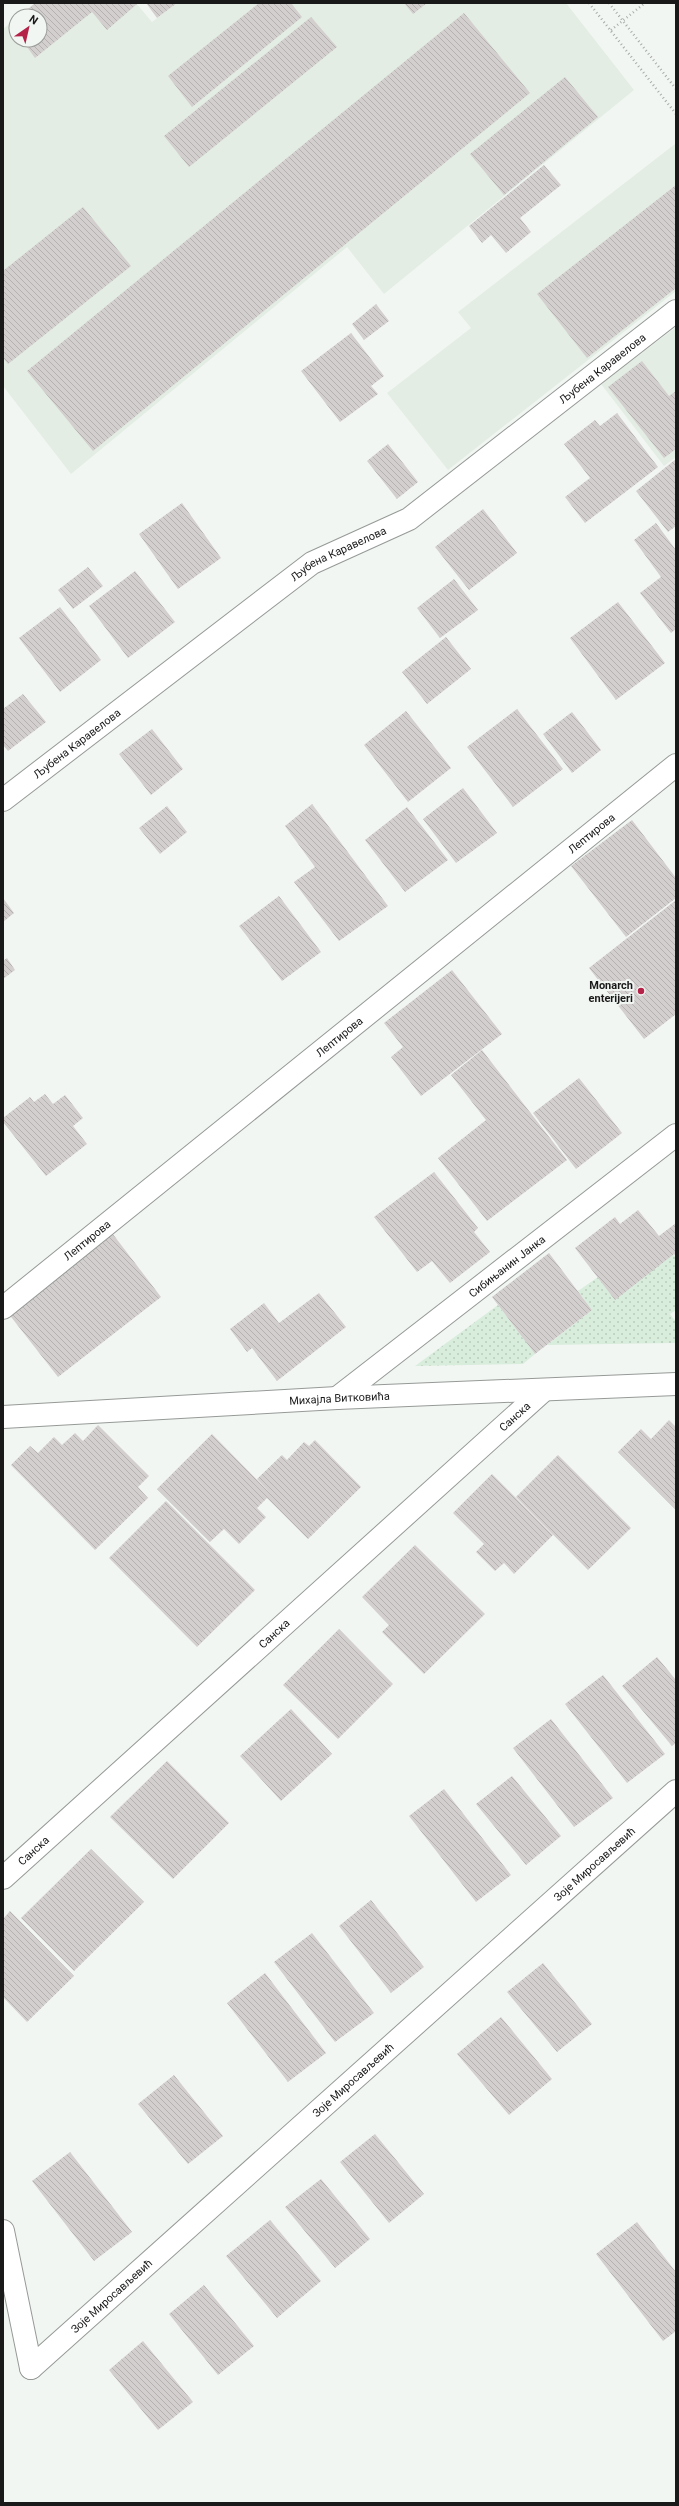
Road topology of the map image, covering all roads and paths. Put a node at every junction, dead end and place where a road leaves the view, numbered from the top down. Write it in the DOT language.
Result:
graph roads {
  1 [pos="589,3"];
  2 [pos="609,3"];
  3 [pos="646,3"];
  4 [pos="623,21"];
  5 [pos="611,30"];
  6 [pos="676,89"];
  7 [pos="676,114"];
  8 [pos="676,311"];
  9 [pos="676,765"];
  10 [pos="3,800"];
  11 [pos="676,1135"];
  12 [pos="3,1308"];
  13 [pos="676,1384"];
  14 [pos="544,1390"];
  15 [pos="337,1398"];
  16 [pos="3,1416"];
  17 [pos="676,1791"];
  18 [pos="3,1878"];
  19 [pos="3,2230"];
  1 -- 5 [label="path"];
  2 -- 4 [label="path"];
  3 -- 4 [label="path"];
  4 -- 5 [label="path"];
  4 -- 6 [label="path"];
  5 -- 7 [label="path"];
  8 -- 10 [label="street, Љубена Каравелова"];
  9 -- 12 [label="street, Лептирова"];
  11 -- 15 [label="street, Сибињанин Јанка"];
  13 -- 14 [label="street, Михајла Витковића"];
  14 -- 15 [label="street, Михајла Витковића"];
  14 -- 18 [label="street, Санска"];
  15 -- 16 [label="street, Михајла Витковића"];
  17 -- 19 [label="street, Зоје Миросављевић"];
}
